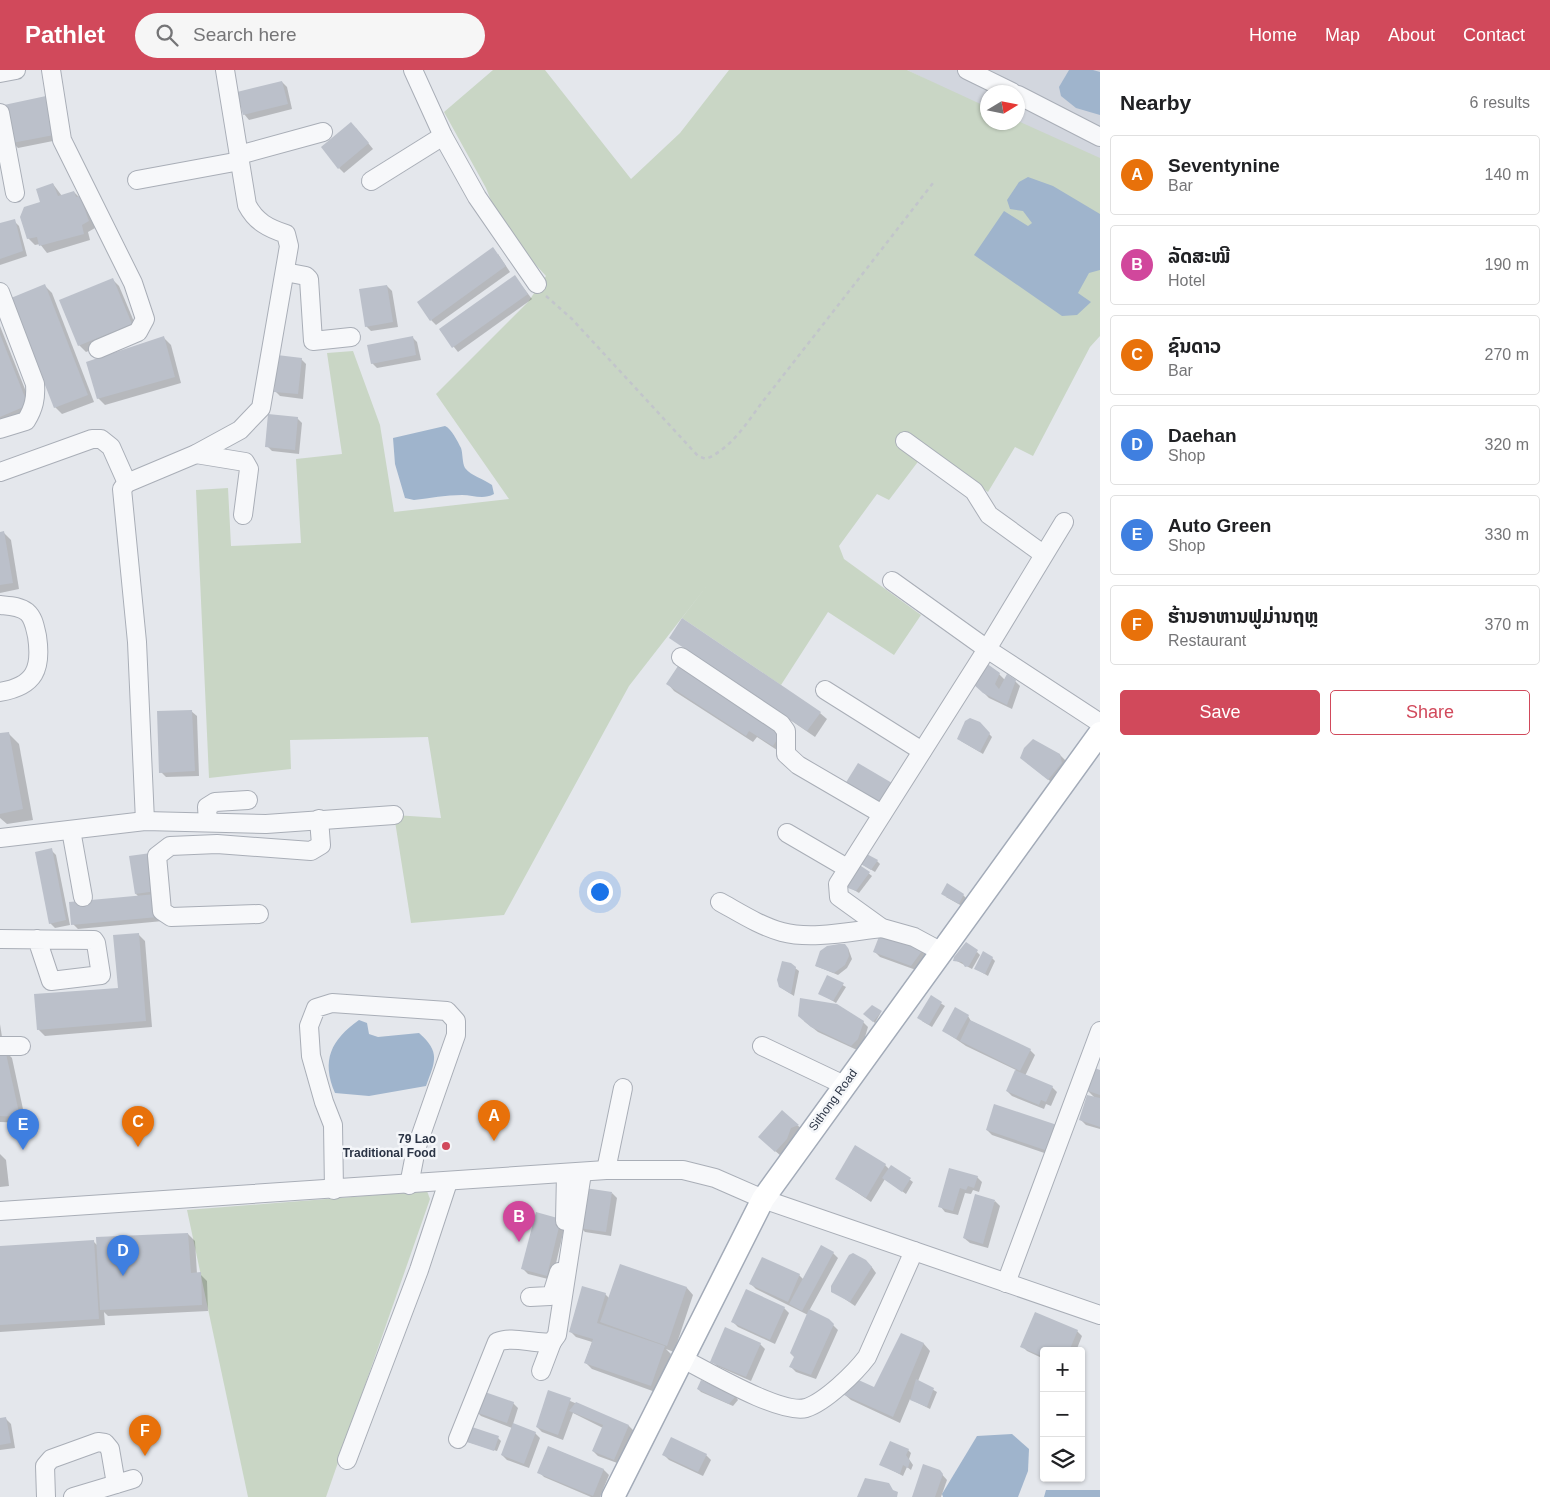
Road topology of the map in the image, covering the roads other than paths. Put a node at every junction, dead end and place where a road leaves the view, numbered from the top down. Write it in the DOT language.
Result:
graph roads {
  1 [pos="16,70"];
  2 [pos="51,70"];
  3 [pos="225,70"];
  4 [pos="413,70"];
  5 [pos="967,70"];
  6 [pos="0,73"];
  7 [pos="998,85"];
  8 [pos="1025,99"];
  9 [pos="0,113"];
  10 [pos="324,132"];
  11 [pos="444,136"];
  12 [pos="1100,137"];
  13 [pos="240,158"];
  14 [pos="137,180"];
  15 [pos="371,180"];
  16 [pos="15,193"];
  17 [pos="285,272"];
  18 [pos="536,284"];
  19 [pos="0,292"];
  20 [pos="351,337"];
  21 [pos="98,349"];
  22 [pos="0,429"];
  23 [pos="905,441"];
  24 [pos="196,454"];
  25 [pos="0,472"];
  26 [pos="127,483"];
  27 [pos="242,515"];
  28 [pos="1064,522"];
  29 [pos="1043,554"];
  30 [pos="892,581"];
  31 [pos="0,605"];
  32 [pos="987,649"];
  33 [pos="681,657"];
  34 [pos="824,690"];
  35 [pos="0,692"];
  36 [pos="1100,723"];
  37 [pos="1100,733"];
  38 [pos="922,750"];
  39 [pos="248,800"];
  40 [pos="882,814"];
  41 [pos="394,815"];
  42 [pos="319,820"];
  43 [pos="145,821"];
  44 [pos="208,822"];
  45 [pos="71,830"];
  46 [pos="787,833"];
  47 [pos="0,838"];
  48 [pos="847,868"];
  49 [pos="83,897"];
  50 [pos="720,902"];
  51 [pos="259,914"];
  52 [pos="882,928"];
  53 [pos="0,939"];
  54 [pos="37,939"];
  55 [pos="940,951"];
  56 [pos="1100,1031"];
  57 [pos="0,1046"];
  58 [pos="21,1046"];
  59 [pos="762,1046"];
  60 [pos="844,1084"];
  61 [pos="623,1088"];
  62 [pos="606,1170"];
  63 [pos="574,1174"];
  64 [pos="448,1182"];
  65 [pos="408,1185"];
  66 [pos="334,1190"];
  67 [pos="763,1199"];
  68 [pos="0,1212"];
  69 [pos="914,1251"];
  70 [pos="1006,1283"];
  71 [pos="530,1297"];
  72 [pos="1100,1315"];
  73 [pos="552,1342"];
  74 [pos="683,1359"];
  75 [pos="541,1371"];
  76 [pos="458,1439"];
  77 [pos="347,1460"];
  78 [pos="133,1479"];
  79 [pos="116,1484"];
  80 [pos="46,1497"];
  81 [pos="73,1497"];
  82 [pos="613,1497"];
  1 -- 6 [label="street"];
  2 -- 21 [label="street"];
  3 -- 13 [label="street"];
  4 -- 11 [label="street"];
  5 -- 7 [label="street"];
  8 -- 12 [label="street"];
  9 -- 16 [label="street"];
  10 -- 13 [label="street"];
  11 -- 15 [label="street"];
  11 -- 18 [label="street"];
  13 -- 14 [label="street"];
  13 -- 17 [label="street"];
  17 -- 20 [label="street"];
  17 -- 24 [label="street"];
  19 -- 22 [label="street"];
  23 -- 29 [label="street"];
  24 -- 26 [label="street"];
  24 -- 27 [label="street"];
  25 -- 26 [label="street"];
  26 -- 43 [label="street"];
  28 -- 29 [label="street"];
  29 -- 32 [label="street"];
  30 -- 32 [label="street"];
  31 -- 35 [label="street"];
  32 -- 36 [label="street"];
  32 -- 38 [label="street"];
  33 -- 40 [label="street"];
  34 -- 38 [label="street"];
  37 -- 55 [label="main road, Sithong Road"];
  38 -- 40 [label="street"];
  39 -- 44 [label="street"];
  40 -- 48 [label="street"];
  41 -- 42 [label="street"];
  42 -- 44 [label="street"];
  42 -- 51 [label="street"];
  43 -- 44 [label="street"];
  43 -- 45 [label="street"];
  45 -- 47 [label="street"];
  45 -- 49 [label="street"];
  46 -- 48 [label="street"];
  48 -- 52 [label="street"];
  50 -- 52 [label="street"];
  52 -- 55 [label="street"];
  53 -- 54 [label="street"];
  55 -- 60 [label="main road, Sithong Road"];
  56 -- 70 [label="street"];
  57 -- 58 [label="street"];
  59 -- 60 [label="street"];
  60 -- 67 [label="main road, Sithong Road"];
  61 -- 62 [label="street"];
  62 -- 63 [label="street"];
  62 -- 67 [label="street"];
  63 -- 64 [label="street"];
  63 -- 71 [label="street"];
  63 -- 73 [label="street"];
  64 -- 65 [label="street"];
  64 -- 77 [label="street"];
  65 -- 66 [label="street"];
  65 -- 66 [label="street"];
  66 -- 68 [label="street"];
  67 -- 69 [label="street"];
  67 -- 74 [label="main road, Sithong Road"];
  69 -- 70 [label="street"];
  69 -- 74 [label="street"];
  70 -- 72 [label="street"];
  73 -- 75 [label="street"];
  73 -- 76 [label="street"];
  74 -- 82 [label="main road, Sithong Road"];
  78 -- 79 [label="street"];
  79 -- 80 [label="street"];
  79 -- 81 [label="street"];
}
